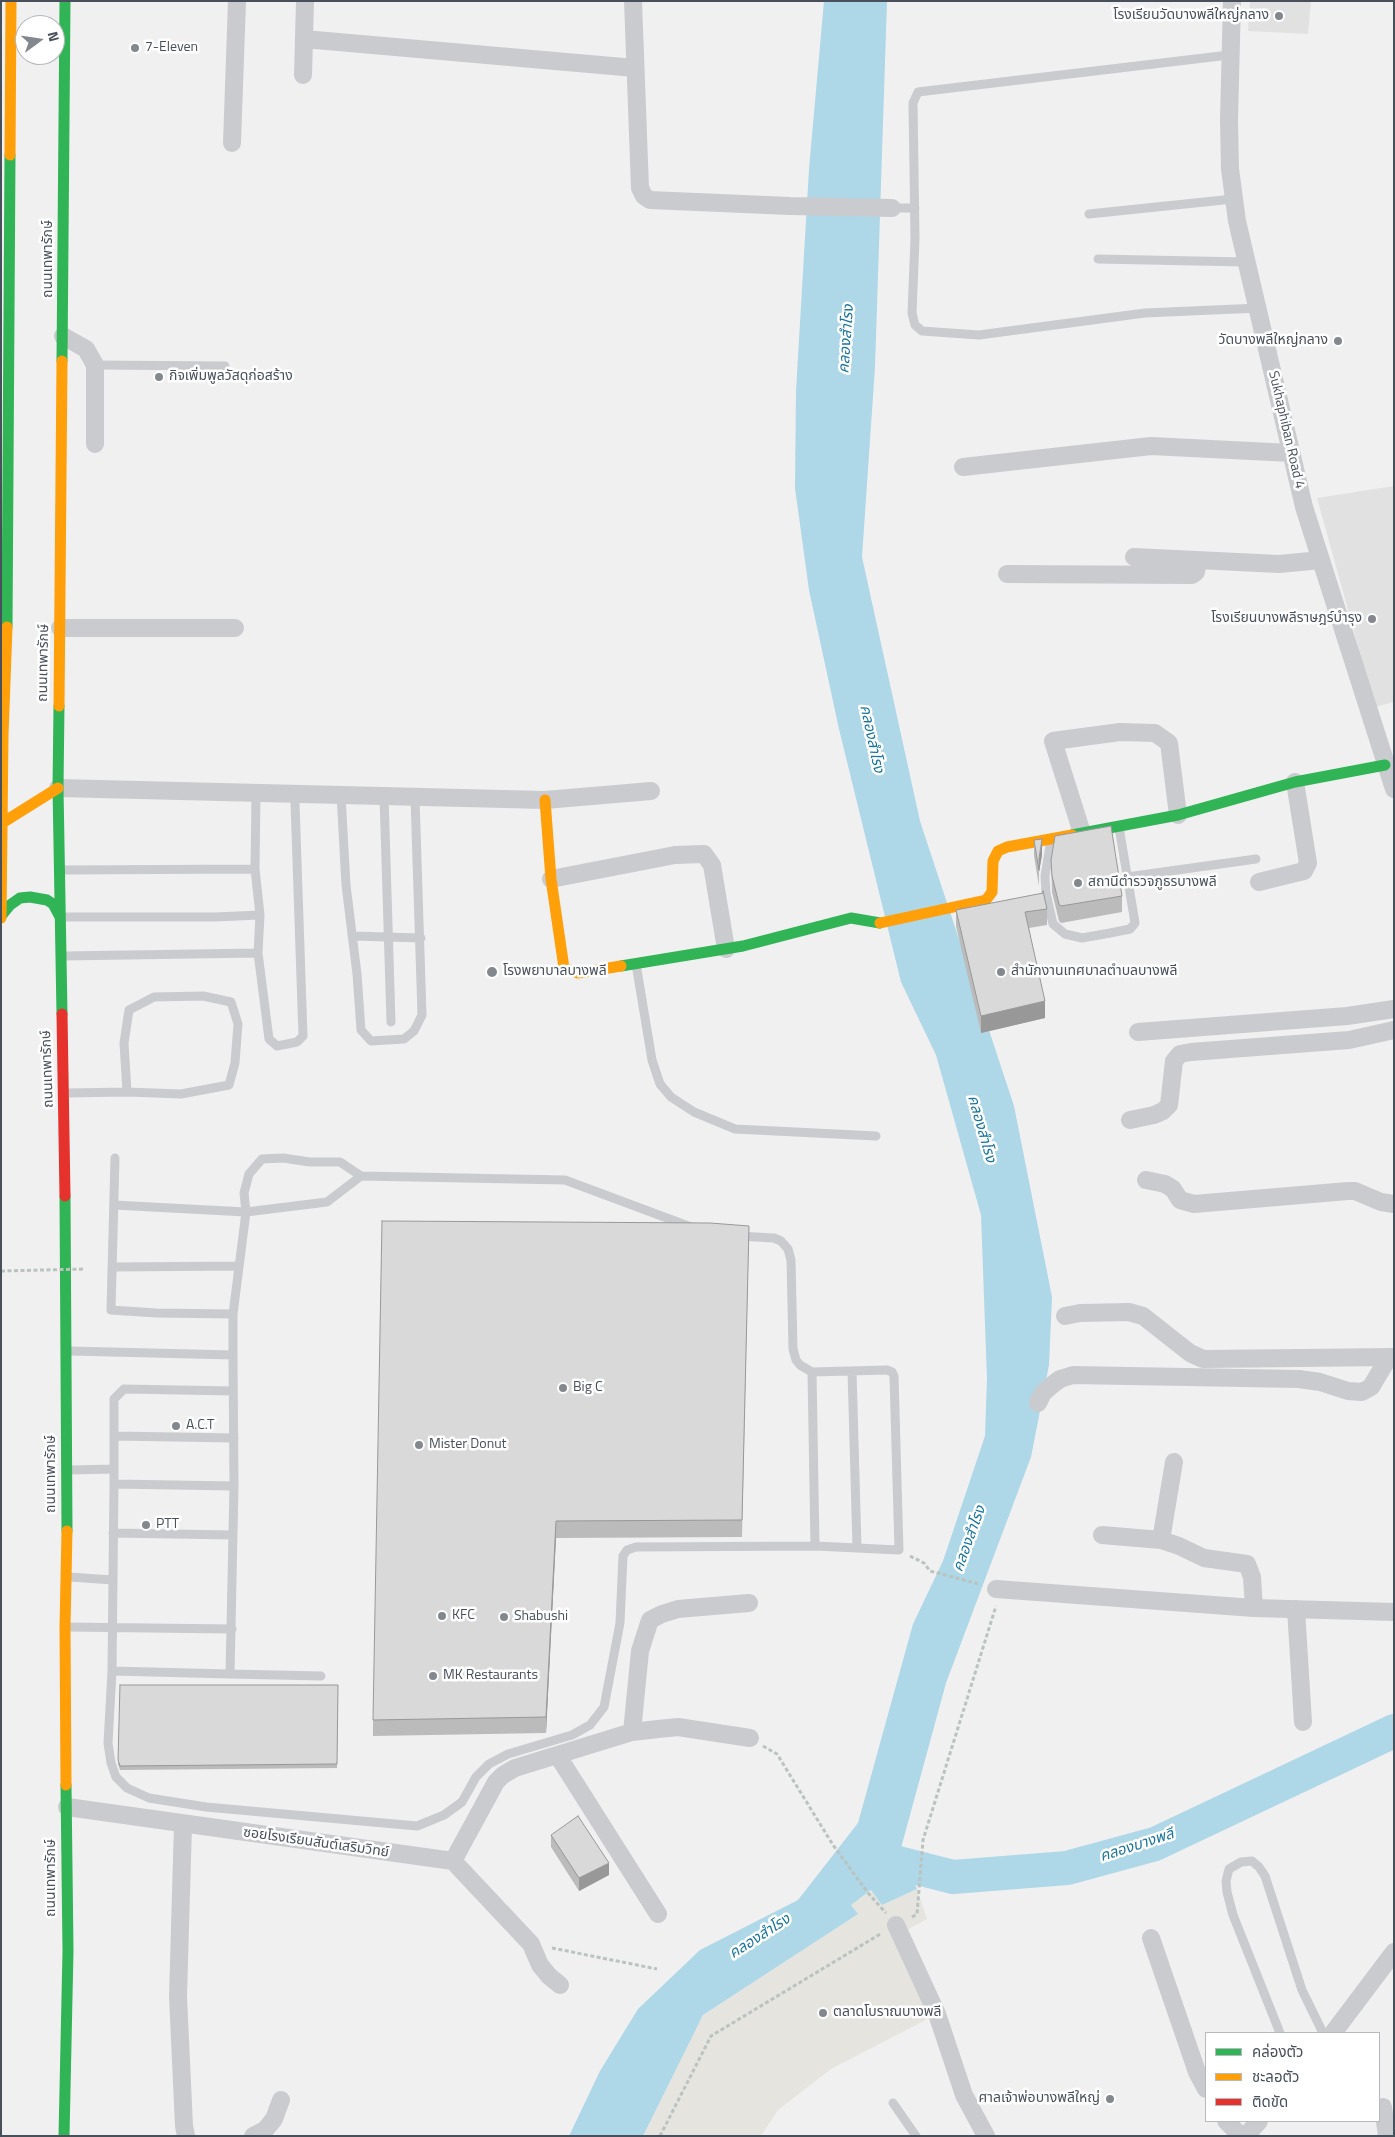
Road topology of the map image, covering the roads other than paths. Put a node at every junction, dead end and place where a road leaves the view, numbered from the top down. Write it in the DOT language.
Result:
graph roads {
  1 [pos="65,1"];
  2 [pos="237,1"];
  3 [pos="305,1"];
  4 [pos="633,1"];
  5 [pos="1232,1"];
  6 [pos="8,8"];
  7 [pos="304,39"];
  8 [pos="1230,55"];
  9 [pos="636,68"];
  10 [pos="304,75"];
  11 [pos="232,143"];
  12 [pos="1233,199"];
  13 [pos="892,208"];
  14 [pos="915,208"];
  15 [pos="1089,214"];
  16 [pos="1098,259"];
  17 [pos="1246,262"];
  18 [pos="5,296"];
  19 [pos="1259,308"];
  20 [pos="63,336"];
  21 [pos="95,365"];
  22 [pos="225,366"];
  23 [pos="95,444"];
  24 [pos="5,451"];
  25 [pos="1291,453"];
  26 [pos="963,467"];
  27 [pos="5,539"];
  28 [pos="1134,557"];
  29 [pos="1198,560"];
  30 [pos="1321,560"];
  31 [pos="1007,574"];
  32 [pos="5,600"];
  33 [pos="60,628"];
  34 [pos="235,628"];
  35 [pos="2,735"];
  36 [pos="1385,765"];
  37 [pos="1295,782"];
  38 [pos="58,788"];
  39 [pos="1394,789"];
  40 [pos="651,792"];
  41 [pos="256,794"];
  42 [pos="342,795"];
  43 [pos="384,796"];
  44 [pos="415,798"];
  45 [pos="545,800"];
  46 [pos="295,803"];
  47 [pos="1178,815"];
  48 [pos="2,823"];
  49 [pos="1118,826"];
  50 [pos="1082,833"];
  51 [pos="1052,839"];
  52 [pos="1256,859"];
  53 [pos="255,869"];
  54 [pos="59,870"];
  55 [pos="1127,877"];
  56 [pos="551,879"];
  57 [pos="1259,882"];
  58 [pos="260,914"];
  59 [pos="1,917"];
  60 [pos="60,917"];
  61 [pos="353,936"];
  62 [pos="389,936"];
  63 [pos="421,938"];
  64 [pos="726,949"];
  65 [pos="258,953"];
  66 [pos="60,956"];
  67 [pos="636,964"];
  68 [pos="1394,1009"];
  69 [pos="391,1022"];
  70 [pos="1394,1030"];
  71 [pos="1138,1032"];
  72 [pos="126,1092"];
  73 [pos="64,1093"];
  74 [pos="1130,1120"];
  75 [pos="876,1136"];
  76 [pos="115,1158"];
  77 [pos="361,1176"];
  78 [pos="1146,1180"];
  79 [pos="1394,1204"];
  80 [pos="114,1205"];
  81 [pos="246,1212"];
  82 [pos="700,1231"];
  83 [pos="725,1235"];
  84 [pos="239,1266"];
  85 [pos="114,1267"];
  86 [pos="233,1314"];
  87 [pos="1066,1316"];
  88 [pos="67,1351"];
  89 [pos="233,1355"];
  90 [pos="1391,1357"];
  91 [pos="852,1371"];
  92 [pos="812,1372"];
  93 [pos="234,1391"];
  94 [pos="1038,1403"];
  95 [pos="114,1436"];
  96 [pos="234,1438"];
  97 [pos="1174,1462"];
  98 [pos="114,1469"];
  99 [pos="68,1470"];
  100 [pos="114,1484"];
  101 [pos="234,1486"];
  102 [pos="113,1533"];
  103 [pos="233,1535"];
  104 [pos="1102,1535"];
  105 [pos="1161,1540"];
  106 [pos="815,1546"];
  107 [pos="857,1548"];
  108 [pos="67,1577"];
  109 [pos="113,1580"];
  110 [pos="996,1589"];
  111 [pos="749,1603"];
  112 [pos="1254,1608"];
  113 [pos="1296,1609"];
  114 [pos="1394,1612"];
  115 [pos="65,1627"];
  116 [pos="113,1628"];
  117 [pos="232,1629"];
  118 [pos="112,1671"];
  119 [pos="230,1674"];
  120 [pos="321,1676"];
  121 [pos="1303,1722"];
  122 [pos="632,1732"];
  123 [pos="750,1738"];
  124 [pos="558,1756"];
  125 [pos="67,1808"];
  126 [pos="183,1825"];
  127 [pos="453,1861"];
  128 [pos="658,1914"];
  129 [pos="896,1925"];
  130 [pos="1151,1938"];
  131 [pos="68,1951"];
  132 [pos="1394,1952"];
  133 [pos="560,1985"];
  134 [pos="79,1996"];
  135 [pos="1280,2032"];
  136 [pos="1323,2032"];
  137 [pos="1334,2032"];
  138 [pos="1205,2087"];
  139 [pos="281,2100"];
  140 [pos="893,2103"];
  141 [pos="1383,2107"];
  142 [pos="1227,2122"];
  143 [pos="1258,2122"];
  144 [pos="64,2136"];
  145 [pos="186,2136"];
  146 [pos="253,2136"];
  147 [pos="916,2136"];
  148 [pos="986,2136"];
  149 [pos="1240,2136"];
  150 [pos="1246,2136"];
  151 [pos="1387,2136"];
  1 -- 20 [label="main road, ถนนเทพารักษ์"];
  2 -- 11 [label="street"];
  3 -- 7 [label="street"];
  4 -- 9 [label="street"];
  5 -- 8 [label="street, Sukhaphiban Road 4"];
  6 -- 18 [label="main road"];
  7 -- 9 [label="street"];
  7 -- 10 [label="street"];
  8 -- 12 [label="street, Sukhaphiban Road 4"];
  8 -- 14 [label="lane"];
  9 -- 13 [label="street"];
  12 -- 15 [label="lane"];
  12 -- 17 [label="street, Sukhaphiban Road 4"];
  13 -- 14 [label="lane"];
  14 -- 19 [label="lane"];
  16 -- 17 [label="lane"];
  17 -- 19 [label="street, Sukhaphiban Road 4"];
  18 -- 24 [label="main road"];
  19 -- 25 [label="street, Sukhaphiban Road 4"];
  20 -- 21 [label="street"];
  20 -- 33 [label="main road, ถนนเทพารักษ์"];
  21 -- 22 [label="lane"];
  21 -- 23 [label="street"];
  24 -- 27 [label="main road"];
  25 -- 26 [label="street"];
  25 -- 30 [label="street, Sukhaphiban Road 4"];
  27 -- 32 [label="main road"];
  28 -- 29 [label="street"];
  29 -- 30 [label="street"];
  29 -- 31 [label="street"];
  30 -- 36 [label="street, Sukhaphiban Road 4"];
  32 -- 35 [label="main road"];
  33 -- 34 [label="street"];
  33 -- 38 [label="main road, ถนนเทพารักษ์"];
  35 -- 48 [label="main road"];
  36 -- 37 [label="main road"];
  36 -- 39 [label="street, Sukhaphiban Road 4"];
  37 -- 47 [label="main road"];
  37 -- 57 [label="street"];
  38 -- 41 [label="street"];
  38 -- 48 [label="main road"];
  38 -- 54 [label="main road, ถนนเทพารักษ์"];
  40 -- 45 [label="street"];
  41 -- 42 [label="street"];
  41 -- 53 [label="lane"];
  42 -- 43 [label="street"];
  42 -- 61 [label="lane"];
  43 -- 44 [label="street"];
  43 -- 62 [label="lane"];
  44 -- 45 [label="street"];
  44 -- 63 [label="lane"];
  45 -- 56 [label="main road"];
  46 -- 65 [label="lane"];
  47 -- 49 [label="main road"];
  47 -- 50 [label="street"];
  48 -- 59 [label="main road"];
  49 -- 50 [label="main road"];
  49 -- 55 [label="lane"];
  50 -- 51 [label="main road"];
  51 -- 55 [label="lane"];
  51 -- 64 [label="main road"];
  52 -- 55 [label="lane"];
  53 -- 54 [label="lane"];
  53 -- 58 [label="lane"];
  54 -- 60 [label="main road, ถนนเทพารักษ์"];
  56 -- 64 [label="street"];
  56 -- 67 [label="main road"];
  58 -- 60 [label="lane"];
  58 -- 65 [label="lane"];
  59 -- 60 [label="main road"];
  60 -- 66 [label="main road, ถนนเทพารักษ์"];
  61 -- 62 [label="lane"];
  61 -- 63 [label="lane"];
  62 -- 63 [label="lane"];
  62 -- 69 [label="lane"];
  64 -- 67 [label="main road"];
  65 -- 66 [label="lane"];
  66 -- 73 [label="main road, ถนนเทพารักษ์"];
  67 -- 75 [label="lane"];
  68 -- 71 [label="street"];
  70 -- 74 [label="street"];
  72 -- 72 [label="lane"];
  72 -- 73 [label="lane"];
  73 -- 88 [label="main road, ถนนเทพารักษ์"];
  76 -- 80 [label="lane"];
  77 -- 81 [label="lane"];
  77 -- 81 [label="lane"];
  77 -- 82 [label="lane"];
  78 -- 79 [label="street"];
  80 -- 81 [label="lane"];
  80 -- 85 [label="lane"];
  81 -- 84 [label="lane"];
  83 -- 92 [label="lane"];
  84 -- 85 [label="lane"];
  84 -- 86 [label="lane"];
  85 -- 86 [label="lane"];
  86 -- 89 [label="lane"];
  87 -- 90 [label="street"];
  88 -- 89 [label="lane"];
  88 -- 99 [label="main road, ถนนเทพารักษ์"];
  89 -- 93 [label="lane"];
  90 -- 94 [label="street"];
  91 -- 92 [label="lane"];
  91 -- 107 [label="lane"];
  91 -- 107 [label="lane"];
  92 -- 106 [label="lane"];
  93 -- 95 [label="lane"];
  93 -- 96 [label="lane"];
  95 -- 96 [label="lane"];
  95 -- 98 [label="lane"];
  96 -- 101 [label="lane"];
  97 -- 105 [label="street"];
  98 -- 99 [label="lane"];
  98 -- 100 [label="lane"];
  99 -- 108 [label="main road, ถนนเทพารักษ์"];
  100 -- 101 [label="lane"];
  100 -- 102 [label="lane"];
  101 -- 103 [label="lane"];
  102 -- 103 [label="lane"];
  102 -- 109 [label="lane"];
  103 -- 117 [label="lane"];
  104 -- 105 [label="street"];
  105 -- 112 [label="street"];
  106 -- 107 [label="lane"];
  106 -- 118 [label="lane"];
  108 -- 109 [label="lane"];
  108 -- 115 [label="main road, ถนนเทพารักษ์"];
  109 -- 116 [label="lane"];
  110 -- 112 [label="street"];
  111 -- 122 [label="street"];
  112 -- 113 [label="street"];
  113 -- 114 [label="street"];
  113 -- 121 [label="street"];
  115 -- 116 [label="lane"];
  115 -- 125 [label="main road, ถนนเทพารักษ์"];
  116 -- 117 [label="lane"];
  116 -- 118 [label="lane"];
  117 -- 119 [label="lane"];
  118 -- 119 [label="lane"];
  119 -- 120 [label="lane"];
  122 -- 123 [label="street"];
  122 -- 124 [label="street"];
  124 -- 127 [label="street"];
  124 -- 128 [label="street"];
  125 -- 126 [label="street, ซอยโรงเรียนสันต์เสริมวิทย์"];
  125 -- 131 [label="main road, ถนนเทพารักษ์"];
  126 -- 127 [label="street, ซอยโรงเรียนสันต์เสริมวิทย์"];
  126 -- 145 [label="street"];
  127 -- 133 [label="street"];
  129 -- 148 [label="street"];
  130 -- 138 [label="street"];
  131 -- 134 [label="main road"];
  131 -- 144 [label="main road, ถนนเทพารักษ์"];
  132 -- 137 [label="street"];
  135 -- 136 [label="lane"];
  139 -- 146 [label="street"];
  140 -- 147 [label="lane"];
  141 -- 151 [label="street"];
  142 -- 149 [label="street"];
  143 -- 150 [label="street"];
}
